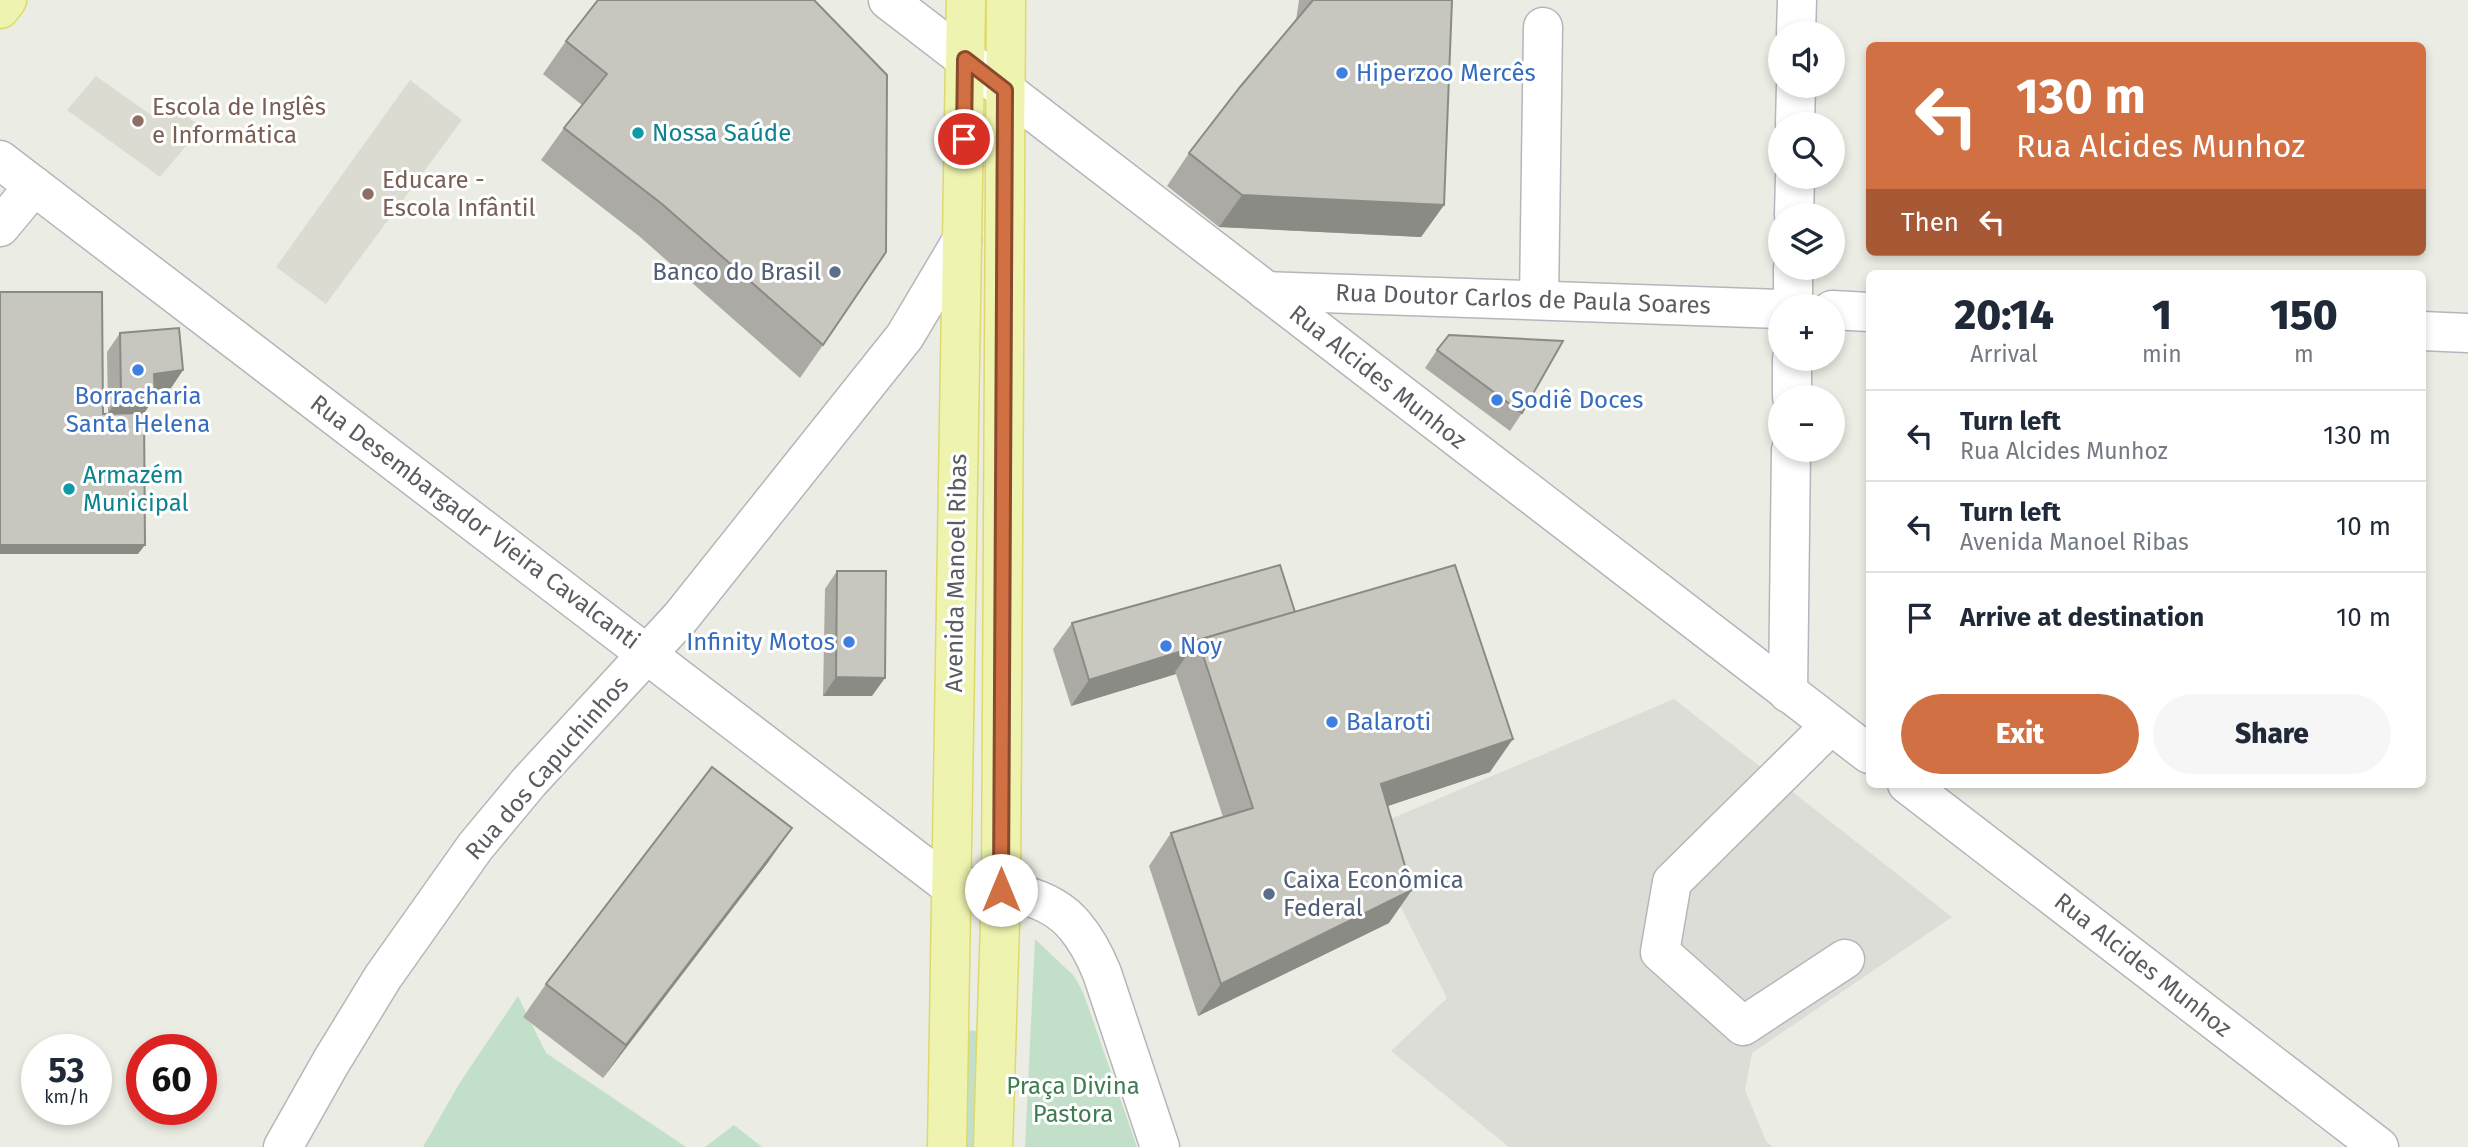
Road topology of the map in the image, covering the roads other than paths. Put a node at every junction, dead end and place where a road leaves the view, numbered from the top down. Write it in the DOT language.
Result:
graph roads {
  1 [pos="7,0"];
  2 [pos="888,0"];
  3 [pos="966,0"];
  4 [pos="1006,0"];
  5 [pos="1797,0"];
  6 [pos="0,9"];
  7 [pos="1796,21"];
  8 [pos="1543,27"];
  9 [pos="965,59"];
  10 [pos="1005,90"];
  11 [pos="0,160"];
  12 [pos="34,186"];
  13 [pos="0,227"];
  14 [pos="962,240"];
  15 [pos="1266,290"];
  16 [pos="1539,300"];
  17 [pos="1768,309"];
  18 [pos="1845,311"];
  19 [pos="1866,312"];
  20 [pos="2426,331"];
  21 [pos="2468,333"];
  22 [pos="1791,462"];
  23 [pos="648,654"];
  24 [pos="1788,693"];
  25 [pos="1830,725"];
  26 [pos="1866,752"];
  27 [pos="1913,788"];
  28 [pos="950,886"];
  29 [pos="1001,890"];
  30 [pos="1845,959"];
  31 [pos="283,1147"];
  32 [pos="947,1147"];
  33 [pos="993,1147"];
  34 [pos="1160,1147"];
  35 [pos="2379,1147"];
  1 -- 6 [label="main road"];
  2 -- 9 [label="street, Rua Alcides Munhoz"];
  3 -- 9 [label="main road, Avenida Manoel Ribas"];
  4 -- 10 [label="main road, Avenida Manoel Ribas"];
  5 -- 7 [label="street"];
  8 -- 16 [label="street"];
  9 -- 10 [label="street, Rua Alcides Munhoz"];
  9 -- 14 [label="main road, Avenida Manoel Ribas"];
  10 -- 15 [label="street, Rua Alcides Munhoz"];
  10 -- 29 [label="main road, Avenida Manoel Ribas"];
  11 -- 12 [label="street, Rua Desembargador Vieira Cavalcanti"];
  12 -- 13 [label="street"];
  12 -- 23 [label="street, Rua Desembargador Vieira Cavalcanti"];
  14 -- 23 [label="street, Rua dos Capuchinhos"];
  14 -- 28 [label="main road, Avenida Manoel Ribas"];
  15 -- 16 [label="street, Rua Doutor Carlos de Paula Soares"];
  15 -- 24 [label="street, Rua Alcides Munhoz"];
  16 -- 17 [label="street, Rua Doutor Carlos de Paula Soares"];
  18 -- 19 [label="street"];
  20 -- 21 [label="street"];
  22 -- 24 [label="street"];
  23 -- 28 [label="street, Rua Desembargador Vieira Cavalcanti"];
  23 -- 31 [label="street, Rua dos Capuchinhos"];
  24 -- 25 [label="street, Rua Alcides Munhoz"];
  25 -- 26 [label="street, Rua Alcides Munhoz"];
  25 -- 30 [label="street"];
  27 -- 35 [label="street, Rua Alcides Munhoz"];
  28 -- 29 [label="street"];
  28 -- 32 [label="main road, Avenida Manoel Ribas"];
  29 -- 33 [label="main road, Avenida Manoel Ribas"];
  29 -- 34 [label="street"];
}
